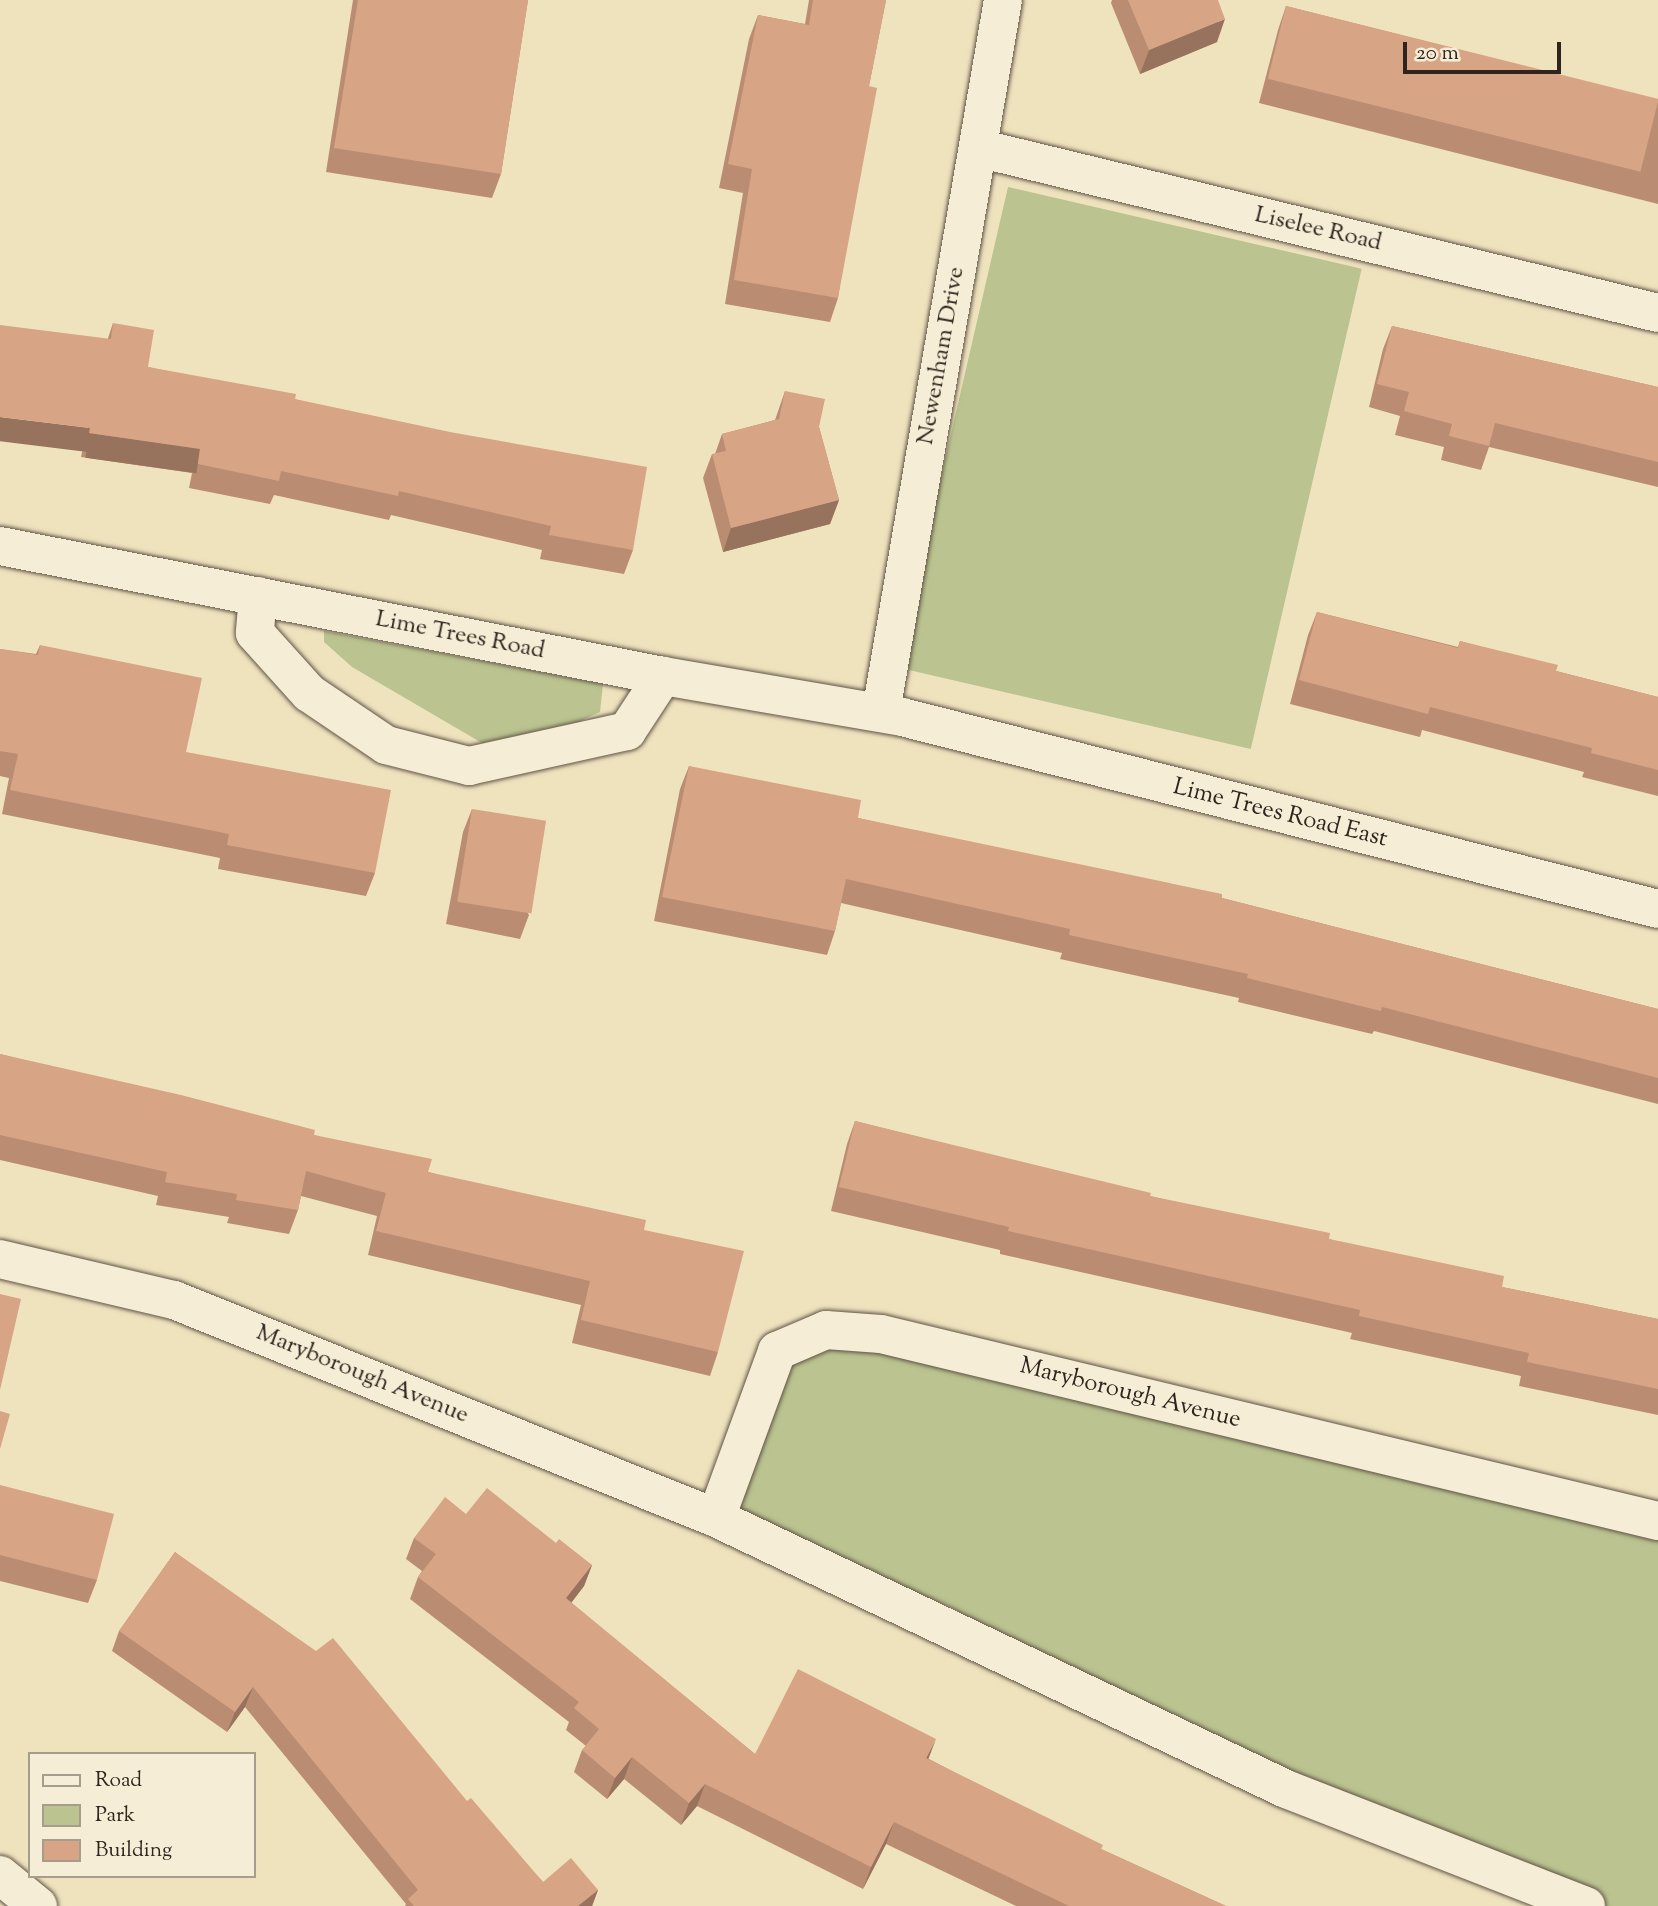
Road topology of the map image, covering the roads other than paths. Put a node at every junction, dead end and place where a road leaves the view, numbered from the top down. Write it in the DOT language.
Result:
graph roads {
  1 [pos="1003,0"];
  2 [pos="978,148"];
  3 [pos="1658,313"];
  4 [pos="0,546"];
  5 [pos="258,596"];
  6 [pos="663,676"];
  7 [pos="892,714"];
  8 [pos="1658,909"];
  9 [pos="0,1259"];
  10 [pos="716,1518"];
  11 [pos="1658,1521"];
  12 [pos="0,1875"];
  13 [pos="38,1906"];
  14 [pos="1586,1906"];
  1 -- 2 [label="street, Newenham Drive"];
  2 -- 3 [label="street, Liselee Road"];
  2 -- 7 [label="street, Newenham Drive"];
  4 -- 5 [label="street, Lime Trees Road"];
  5 -- 6 [label="street, Lime Trees Road"];
  5 -- 6 [label="street"];
  6 -- 7 [label="street, Lime Trees Road"];
  7 -- 8 [label="street, Lime Trees Road East"];
  9 -- 10 [label="street, Maryborough Avenue"];
  10 -- 11 [label="street, Maryborough Avenue"];
  10 -- 14 [label="street, Maryborough Avenue"];
  12 -- 13 [label="street"];
}
